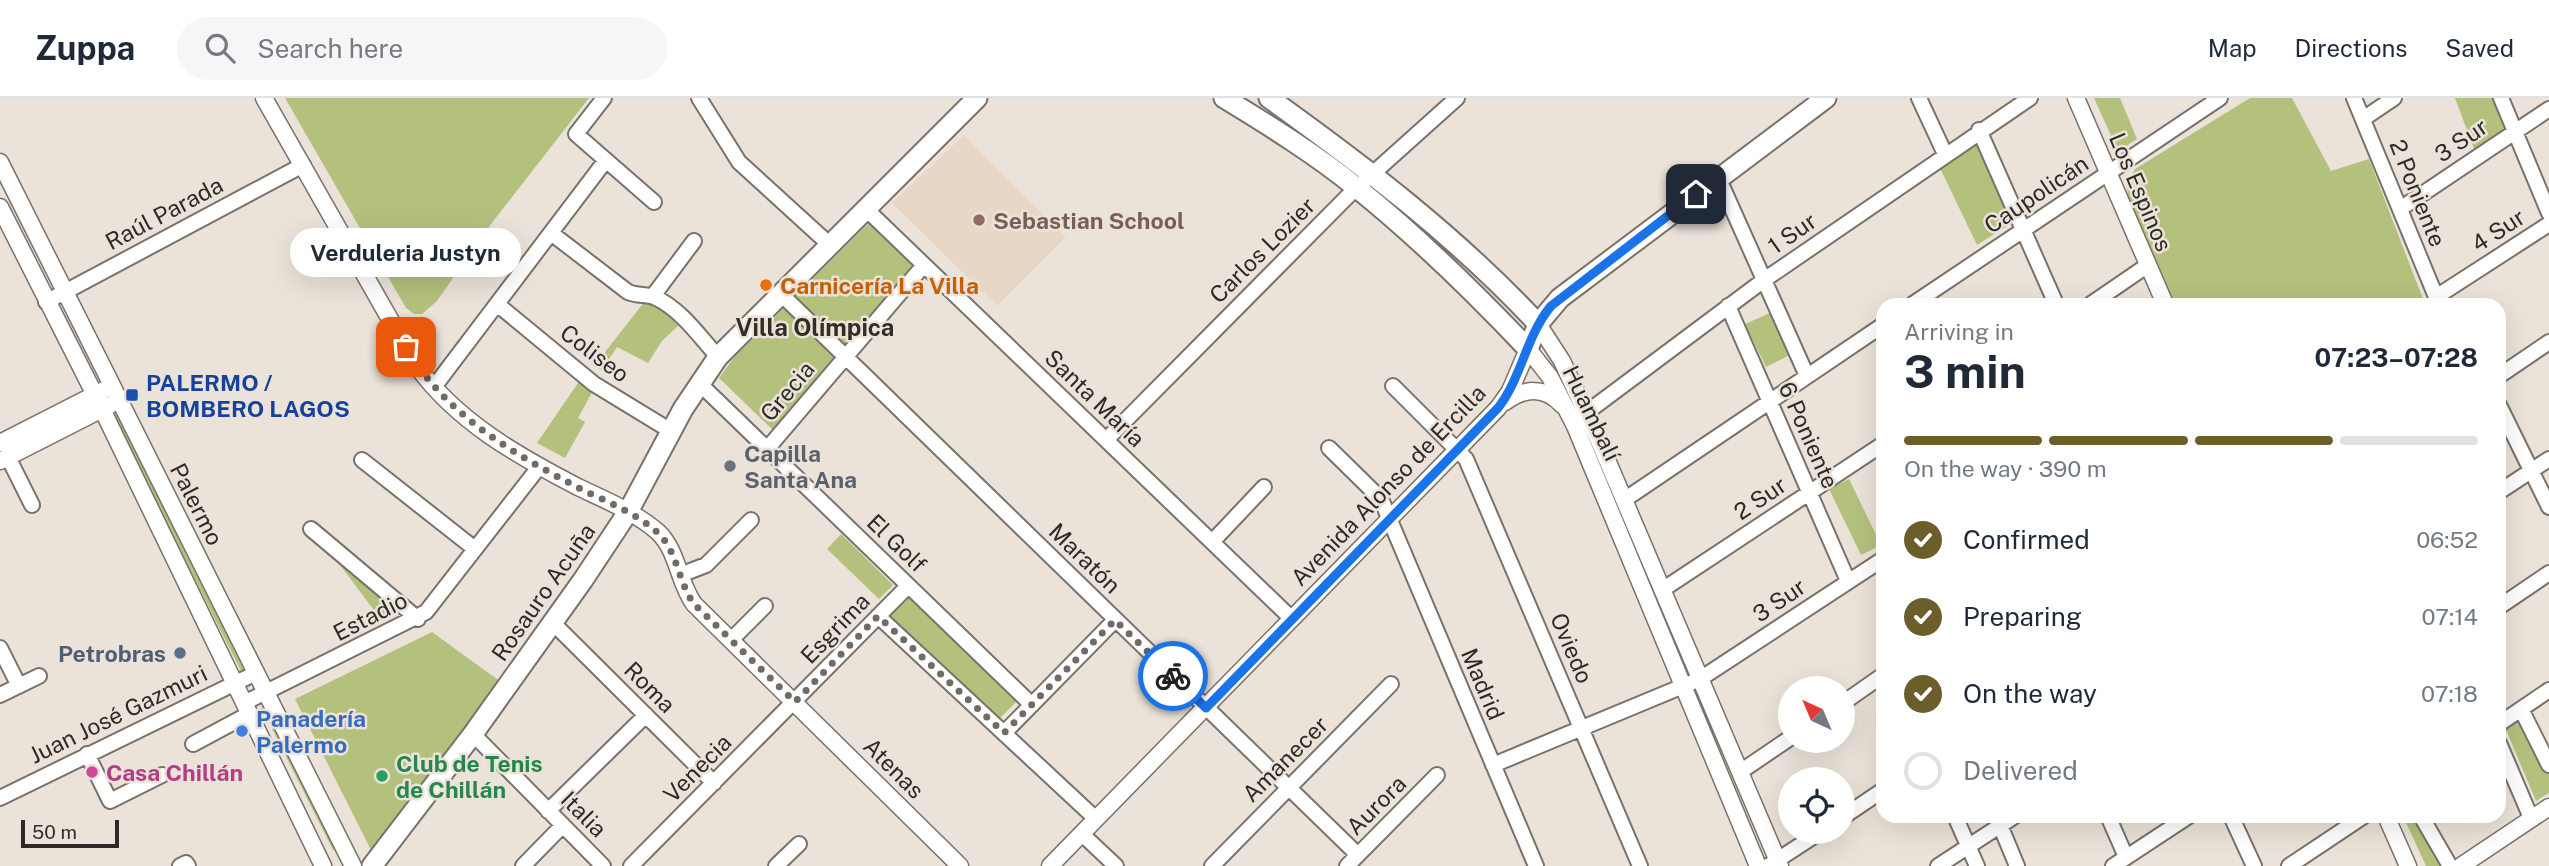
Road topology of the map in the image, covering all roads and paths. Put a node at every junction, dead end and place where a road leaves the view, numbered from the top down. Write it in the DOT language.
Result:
graph roads {
  1 [pos="264,98"];
  2 [pos="604,98"];
  3 [pos="699,98"];
  4 [pos="977,98"];
  5 [pos="1224,98"];
  6 [pos="1269,98"];
  7 [pos="1457,98"];
  8 [pos="1826,98"];
  9 [pos="1919,98"];
  10 [pos="2030,98"];
  11 [pos="2076,98"];
  12 [pos="2220,98"];
  13 [pos="2354,98"];
  14 [pos="2394,98"];
  15 [pos="2501,98"];
  16 [pos="2549,109"];
  17 [pos="2362,119"];
  18 [pos="1979,131"];
  19 [pos="2515,131"];
  20 [pos="1945,154"];
  21 [pos="606,160"];
  22 [pos="0,162"];
  23 [pos="303,165"];
  24 [pos="2108,172"];
  25 [pos="1373,173"];
  26 [pos="1718,177"];
  27 [pos="1357,187"];
  28 [pos="654,202"];
  29 [pos="0,207"];
  30 [pos="866,209"];
  31 [pos="2400,209"];
  32 [pos="2549,213"];
  33 [pos="2549,224"];
  34 [pos="2023,230"];
  35 [pos="551,233"];
  36 [pos="694,241"];
  37 [pos="830,245"];
  38 [pos="924,265"];
  39 [pos="2148,265"];
  40 [pos="1764,280"];
  41 [pos="65,292"];
  42 [pos="780,294"];
  43 [pos="653,296"];
  44 [pos="1922,298"];
  45 [pos="2053,298"];
  46 [pos="2100,298"];
  47 [pos="2162,298"];
  48 [pos="2436,298"];
  49 [pos="2441,298"];
  50 [pos="46,302"];
  51 [pos="497,304"];
  52 [pos="1728,306"];
  53 [pos="1538,324"];
  54 [pos="1876,330"];
  55 [pos="2549,342"];
  56 [pos="1528,349"];
  57 [pos="718,357"];
  58 [pos="846,357"];
  59 [pos="2506,371"];
  60 [pos="1807,376"];
  61 [pos="699,384"];
  62 [pos="1393,386"];
  63 [pos="434,387"];
  64 [pos="116,393"];
  65 [pos="1769,401"];
  66 [pos="98,402"];
  67 [pos="1498,408"];
  68 [pos="1568,411"];
  69 [pos="1586,413"];
  70 [pos="2506,419"];
  71 [pos="671,431"];
  72 [pos="1106,440"];
  73 [pos="1329,448"];
  74 [pos="2,449"];
  75 [pos="767,449"];
  76 [pos="1458,449"];
  77 [pos="1876,449"];
  78 [pos="2549,459"];
  79 [pos="362,460"];
  80 [pos="539,467"];
  81 [pos="2531,471"];
  82 [pos="1264,487"];
  83 [pos="2506,487"];
  84 [pos="1809,492"];
  85 [pos="1623,499"];
  86 [pos="32,505"];
  87 [pos="2549,507"];
  88 [pos="628,512"];
  89 [pos="751,520"];
  90 [pos="1388,521"];
  91 [pos="311,530"];
  92 [pos="1212,542"];
  93 [pos="475,549"];
  94 [pos="1876,563"];
  95 [pos="2549,573"];
  96 [pos="680,575"];
  97 [pos="1848,581"];
  98 [pos="908,586"];
  99 [pos="1662,590"];
  100 [pos="2506,602"];
  101 [pos="765,606"];
  102 [pos="878,616"];
  103 [pos="418,619"];
  104 [pos="1292,619"];
  105 [pos="1115,620"];
  106 [pos="553,623"];
  107 [pos="732,640"];
  108 [pos="0,648"];
  109 [pos="256,673"];
  110 [pos="39,676"];
  111 [pos="1700,679"];
  112 [pos="1876,680"];
  113 [pos="234,683"];
  114 [pos="1391,684"];
  115 [pos="19,686"];
  116 [pos="1682,686"];
  117 [pos="2549,690"];
  118 [pos="266,693"];
  119 [pos="0,695"];
  120 [pos="1855,695"];
  121 [pos="795,702"];
  122 [pos="1032,705"];
  123 [pos="247,708"];
  124 [pos="1206,708"];
  125 [pos="2521,709"];
  126 [pos="646,715"];
  127 [pos="2506,719"];
  128 [pos="1581,728"];
  129 [pos="1004,733"];
  130 [pos="473,734"];
  131 [pos="193,744"];
  132 [pos="1778,746"];
  133 [pos="87,754"];
  134 [pos="2506,759"];
  135 [pos="1493,765"];
  136 [pos="2549,765"];
  137 [pos="1740,772"];
  138 [pos="162,775"];
  139 [pos="1437,775"];
  140 [pos="714,783"];
  141 [pos="1289,788"];
  142 [pos="1876,795"];
  143 [pos="0,797"];
  144 [pos="2549,807"];
  145 [pos="1855,809"];
  146 [pos="548,811"];
  147 [pos="2531,818"];
  148 [pos="1096,819"];
  149 [pos="1958,823"];
  150 [pos="2003,823"];
  151 [pos="2111,823"];
  152 [pos="2178,823"];
  153 [pos="2234,823"];
  154 [pos="2354,823"];
  155 [pos="2389,823"];
  156 [pos="2425,823"];
  157 [pos="563,825"];
  158 [pos="2000,825"];
  159 [pos="1082,834"];
  160 [pos="799,844"];
  161 [pos="1803,844"];
  162 [pos="1968,846"];
  163 [pos="1358,855"];
  164 [pos="2126,857"];
  165 [pos="1775,864"];
  166 [pos="180,866"];
  167 [pos="188,866"];
  168 [pos="323,866"];
  169 [pos="353,866"];
  170 [pos="372,866"];
  171 [pos="523,866"];
  172 [pos="603,866"];
  173 [pos="631,866"];
  174 [pos="776,866"];
  175 [pos="960,866"];
  176 [pos="1051,866"];
  177 [pos="1116,866"];
  178 [pos="1212,866"];
  179 [pos="1347,866"];
  180 [pos="1536,866"];
  181 [pos="1640,866"];
  182 [pos="1758,866"];
  183 [pos="1938,866"];
  184 [pos="1977,866"];
  185 [pos="2017,866"];
  186 [pos="2113,866"];
  187 [pos="2254,866"];
  188 [pos="2289,866"];
  189 [pos="2408,866"];
  190 [pos="2450,866"];
  191 [pos="2460,866"];
  1 -- 23 [label="street, Atenas"];
  2 -- 21 [label="street"];
  3 -- 37 [label="street"];
  4 -- 30 [label="main road, Rosauro Acuña"];
  5 -- 27 [label="main road, Huambalí"];
  6 -- 25 [label="main road, Huambalí"];
  7 -- 25 [label="street, Carlos Lozier"];
  8 -- 26 [label="main road, Avenida Alonso de Ercilla"];
  9 -- 20 [label="street"];
  10 -- 18 [label="street, 1 Sur"];
  11 -- 24 [label="street, Los Espinos"];
  12 -- 24 [label="street, Caupolicán"];
  13 -- 17 [label="street, 2 Poniente"];
  14 -- 17 [label="street"];
  15 -- 19 [label="street"];
  16 -- 19 [label="street, 3 Sur"];
  17 -- 31 [label="street, 2 Poniente"];
  18 -- 20 [label="street, 1 Sur"];
  18 -- 34 [label="street"];
  19 -- 31 [label="street, 3 Sur"];
  19 -- 32 [label="street"];
  20 -- 40 [label="street, 1 Sur"];
  21 -- 28 [label="street"];
  21 -- 35 [label="street"];
  22 -- 41 [label="street, Palermo"];
  23 -- 41 [label="street, Raúl Parada"];
  23 -- 63 [label="street, Atenas"];
  24 -- 34 [label="street, Caupolicán"];
  24 -- 39 [label="street, Los Espinos"];
  25 -- 27 [label="street, Carlos Lozier"];
  25 -- 53 [label="main road, Huambalí"];
  26 -- 40 [label="street, 6 Poniente"];
  26 -- 53 [label="main road, Avenida Alonso de Ercilla"];
  27 -- 56 [label="main road, Huambalí"];
  27 -- 72 [label="street, Carlos Lozier"];
  29 -- 50 [label="street, Palermo"];
  30 -- 37 [label="main road, Rosauro Acuña"];
  30 -- 38 [label="street, Santa María"];
  31 -- 48 [label="street, 2 Poniente"];
  33 -- 49 [label="street, 4 Sur"];
  34 -- 44 [label="street, Caupolicán"];
  34 -- 45 [label="street"];
  35 -- 43 [label="street"];
  35 -- 51 [label="street"];
  36 -- 43 [label="street"];
  37 -- 42 [label="main road, Rosauro Acuña"];
  38 -- 58 [label="street, Grecia"];
  38 -- 72 [label="street, Santa María"];
  39 -- 46 [label="street"];
  39 -- 47 [label="street, Los Espinos"];
  40 -- 52 [label="street, 1 Sur"];
  40 -- 60 [label="street, 6 Poniente"];
  41 -- 50 [label="street, Raúl Parada"];
  41 -- 64 [label="street, Palermo"];
  42 -- 57 [label="main road, Rosauro Acuña"];
  42 -- 58 [label="street, Maratón"];
  43 -- 57 [label="street"];
  50 -- 66 [label="street, Palermo"];
  51 -- 63 [label="street"];
  51 -- 71 [label="street, Coliseo"];
  52 -- 65 [label="street, 6 Poniente"];
  52 -- 69 [label="street, 1 Sur"];
  53 -- 56 [label="main road, Avenida Alonso de Ercilla"];
  53 -- 69 [label="street, Huambalí"];
  54 -- 60 [label="street"];
  55 -- 59 [label="street"];
  56 -- 67 [label="street, Avenida Alonso de Ercilla"];
  56 -- 68 [label="street, Huambalí"];
  57 -- 61 [label="main road, Rosauro Acuña"];
  58 -- 75 [label="street, Grecia"];
  58 -- 105 [label="street, Maratón"];
  60 -- 65 [label="street"];
  61 -- 71 [label="main road, Rosauro Acuña"];
  61 -- 75 [label="street, El Golf"];
  62 -- 76 [label="street, Oviedo"];
  63 -- 80 [label="street, Atenas"];
  64 -- 66 [label="street"];
  64 -- 109 [label="street, Palermo"];
  65 -- 84 [label="street, 6 Poniente"];
  65 -- 85 [label="street"];
  66 -- 74 [label="street"];
  66 -- 113 [label="street, Palermo"];
  67 -- 68 [label="street"];
  67 -- 76 [label="street, Avenida Alonso de Ercilla"];
  68 -- 116 [label="street, Huambalí"];
  69 -- 85 [label="street, Huambalí"];
  70 -- 81 [label="street"];
  71 -- 88 [label="main road, Rosauro Acuña"];
  72 -- 92 [label="street, Santa María"];
  73 -- 90 [label="street, Madrid"];
  74 -- 86 [label="street"];
  75 -- 98 [label="street, El Golf"];
  76 -- 90 [label="street, Avenida Alonso de Ercilla"];
  76 -- 128 [label="street, Oviedo"];
  77 -- 84 [label="street, 2 Sur"];
  78 -- 81 [label="street"];
  79 -- 93 [label="street"];
  80 -- 88 [label="street, Atenas"];
  80 -- 93 [label="street, Estadio"];
  81 -- 83 [label="street"];
  81 -- 87 [label="street"];
  82 -- 92 [label="street"];
  84 -- 97 [label="street, 6 Poniente"];
  84 -- 99 [label="street, 2 Sur"];
  85 -- 99 [label="street, Huambalí"];
  88 -- 96 [label="street, Atenas"];
  88 -- 106 [label="main road, Rosauro Acuña"];
  89 -- 96 [label="street"];
  90 -- 104 [label="street, Avenida Alonso de Ercilla"];
  90 -- 135 [label="street, Madrid"];
  91 -- 103 [label="street"];
  92 -- 104 [label="street, Santa María"];
  93 -- 103 [label="street, Estadio"];
  94 -- 97 [label="street, 3 Sur"];
  95 -- 100 [label="street"];
  96 -- 107 [label="street, Atenas"];
  97 -- 111 [label="street, 3 Sur"];
  98 -- 102 [label="street, Esgrima"];
  98 -- 122 [label="street, El Golf"];
  99 -- 111 [label="street, Huambalí"];
  101 -- 107 [label="street"];
  102 -- 121 [label="street, Esgrima"];
  102 -- 129 [label="street"];
  103 -- 118 [label="street, Estadio"];
  104 -- 124 [label="street, Avenida Alonso de Ercilla"];
  105 -- 122 [label="street"];
  105 -- 124 [label="street, Maratón"];
  106 -- 126 [label="street, Roma"];
  106 -- 130 [label="main road, Rosauro Acuña"];
  107 -- 121 [label="street, Atenas"];
  108 -- 115 [label="street"];
  109 -- 113 [label="street, Juan José Gazmuri"];
  109 -- 118 [label="street, Palermo"];
  110 -- 115 [label="street"];
  111 -- 116 [label="street, 3 Sur"];
  111 -- 137 [label="street, Huambalí"];
  112 -- 120 [label="street"];
  113 -- 123 [label="street, Palermo"];
  113 -- 133 [label="street, Juan José Gazmuri"];
  114 -- 141 [label="street, Amanecer"];
  115 -- 119 [label="street"];
  116 -- 128 [label="street, 3 Sur"];
  116 -- 182 [label="street, Huambalí"];
  117 -- 125 [label="street"];
  118 -- 123 [label="street, Estadio"];
  118 -- 169 [label="street, Palermo"];
  121 -- 140 [label="street, Venecia"];
  121 -- 175 [label="street, Atenas"];
  122 -- 129 [label="street"];
  123 -- 131 [label="street"];
  123 -- 168 [label="street, Palermo"];
  124 -- 141 [label="street, Maratón"];
  124 -- 148 [label="street, Avenida Alonso de Ercilla"];
  125 -- 127 [label="street"];
  125 -- 136 [label="street"];
  126 -- 140 [label="street, Roma"];
  126 -- 146 [label="street"];
  128 -- 135 [label="street, 3 Sur"];
  128 -- 181 [label="street, Oviedo"];
  129 -- 148 [label="street"];
  130 -- 146 [label="street, Italia"];
  130 -- 170 [label="main road, Rosauro Acuña"];
  132 -- 137 [label="street"];
  133 -- 138 [label="street"];
  133 -- 143 [label="street, Juan José Gazmuri"];
  134 -- 147 [label="street"];
  135 -- 180 [label="street, Madrid"];
  137 -- 165 [label="street, Huambalí"];
  139 -- 163 [label="street, Aurora"];
  140 -- 173 [label="street, Venecia"];
  141 -- 163 [label="street, Maratón"];
  141 -- 178 [label="street, Amanecer"];
  142 -- 145 [label="street"];
  144 -- 147 [label="street"];
  146 -- 157 [label="street, Italia"];
  147 -- 191 [label="street"];
  148 -- 159 [label="street, Avenida Alonso de Ercilla"];
  149 -- 162 [label="street"];
  150 -- 158 [label="street"];
  151 -- 164 [label="street"];
  152 -- 164 [label="street"];
  153 -- 187 [label="street"];
  154 -- 188 [label="street"];
  155 -- 189 [label="street"];
  156 -- 190 [label="street"];
  157 -- 171 [label="street"];
  157 -- 172 [label="street, Italia"];
  158 -- 162 [label="street"];
  158 -- 185 [label="street"];
  159 -- 176 [label="street, Avenida Alonso de Ercilla"];
  159 -- 177 [label="street"];
  160 -- 174 [label="street"];
  161 -- 165 [label="street"];
  162 -- 183 [label="street"];
  162 -- 184 [label="street"];
  163 -- 179 [label="street, Aurora"];
  164 -- 186 [label="street"];
  166 -- 167 [label="street"];
}
